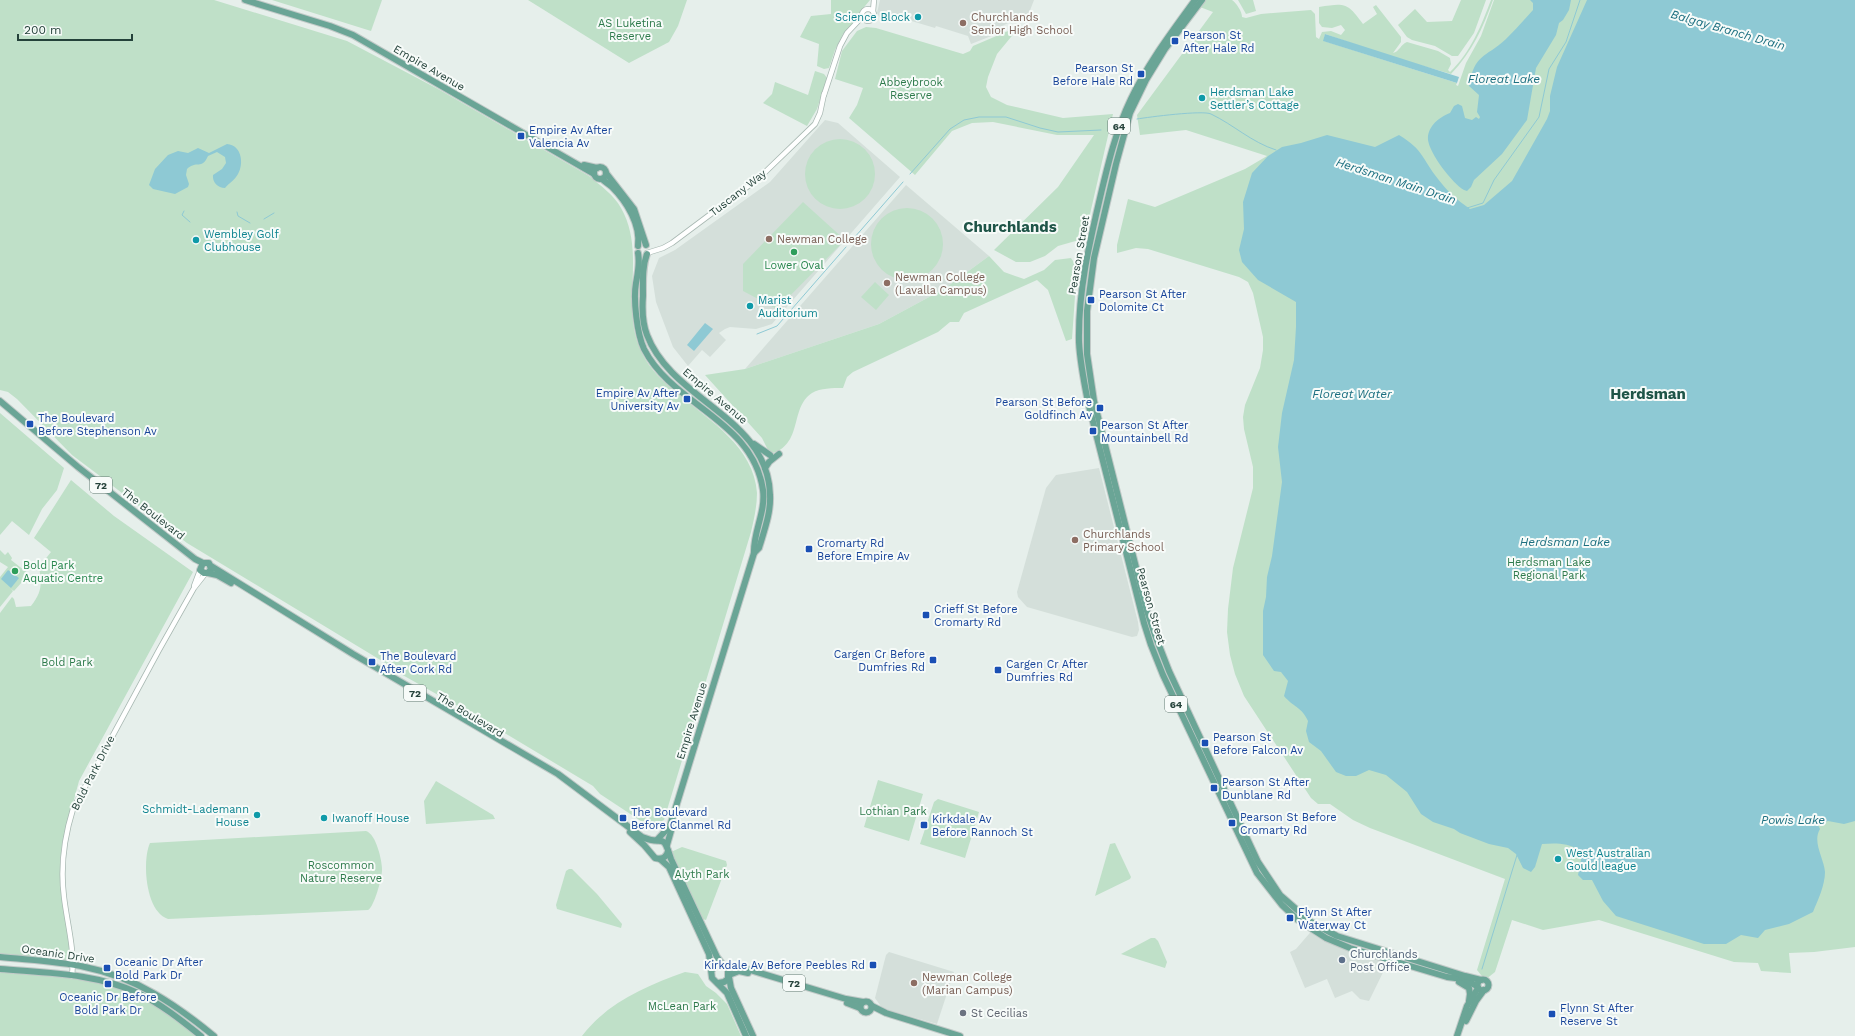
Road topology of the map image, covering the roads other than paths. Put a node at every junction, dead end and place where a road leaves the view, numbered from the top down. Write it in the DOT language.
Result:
graph roads {
  1 [pos="245,0"];
  2 [pos="259,0"];
  3 [pos="874,0"];
  4 [pos="1195,0"];
  5 [pos="1202,0"];
  6 [pos="867,9"];
  7 [pos="872,11"];
  8 [pos="862,17"];
  9 [pos="867,21"];
  10 [pos="853,28"];
  11 [pos="597,168"];
  12 [pos="594,174"];
  13 [pos="604,176"];
  14 [pos="638,250"];
  15 [pos="647,250"];
  16 [pos="0,401"];
  17 [pos="0,407"];
  18 [pos="752,441"];
  19 [pos="779,454"];
  20 [pos="770,455"];
  21 [pos="765,468"];
  22 [pos="754,553"];
  23 [pos="203,570"];
  24 [pos="670,826"];
  25 [pos="656,841"];
  26 [pos="668,848"];
  27 [pos="650,852"];
  28 [pos="660,859"];
  29 [pos="1349,940"];
  30 [pos="1359,950"];
  31 [pos="0,957"];
  32 [pos="73,964"];
  33 [pos="724,966"];
  34 [pos="0,969"];
  35 [pos="712,970"];
  36 [pos="72,976"];
  37 [pos="729,976"];
  38 [pos="1447,977"];
  39 [pos="1481,980"];
  40 [pos="718,983"];
  41 [pos="1480,988"];
  42 [pos="862,1005"];
  43 [pos="1468,1006"];
  44 [pos="870,1009"];
  45 [pos="201,1036"];
  46 [pos="214,1036"];
  47 [pos="746,1036"];
  48 [pos="753,1036"];
  49 [pos="960,1036"];
  50 [pos="1457,1036"];
  51 [pos="1461,1036"];
  1 -- 12 [label="main road, Empire Avenue"];
  2 -- 11 [label="main road, Empire Avenue"];
  3 -- 6 [label="street"];
  3 -- 7 [label="street"];
  4 -- 30 [label="main road, Pearson Street / 64"];
  5 -- 29 [label="main road, Pearson Street / 64"];
  6 -- 7 [label="street"];
  6 -- 8 [label="street"];
  7 -- 9 [label="street"];
  8 -- 9 [label="street"];
  8 -- 10 [label="street, Tuscany Way"];
  9 -- 10 [label="street, Tuscany Way"];
  10 -- 15 [label="street, Tuscany Way"];
  11 -- 12 [label="main road"];
  11 -- 13 [label="main road, Empire Avenue"];
  12 -- 13 [label="main road, Empire Avenue"];
  13 -- 14 [label="main road, Empire Avenue"];
  13 -- 15 [label="main road, Empire Avenue"];
  14 -- 15 [label="main road"];
  14 -- 15 [label="main road"];
  14 -- 22 [label="main road, Empire Avenue"];
  15 -- 18 [label="main road, Empire Avenue"];
  16 -- 23 [label="main road, The Boulevard / 72"];
  17 -- 23 [label="main road, The Boulevard / 72"];
  18 -- 20 [label="main road"];
  18 -- 21 [label="main road, Empire Avenue"];
  19 -- 21 [label="main road"];
  21 -- 22 [label="main road, Empire Avenue"];
  22 -- 24 [label="main road, Empire Avenue"];
  23 -- 25 [label="main road, The Boulevard / 72"];
  23 -- 27 [label="main road, The Boulevard / 72"];
  23 -- 32 [label="street, Bold Park Drive"];
  24 -- 25 [label="main road, Empire Avenue"];
  24 -- 26 [label="main road, Empire Avenue"];
  25 -- 26 [label="main road, 72"];
  25 -- 27 [label="main road"];
  26 -- 28 [label="main road"];
  26 -- 33 [label="main road"];
  27 -- 28 [label="main road, 72"];
  28 -- 35 [label="main road, 72"];
  29 -- 30 [label="main road"];
  29 -- 39 [label="main road, 64"];
  30 -- 38 [label="main road, 64"];
  31 -- 32 [label="main road, Oceanic Drive"];
  32 -- 36 [label="street, Bold Park Drive"];
  32 -- 46 [label="main road, Oceanic Drive"];
  33 -- 35 [label="main road"];
  33 -- 37 [label="main road"];
  33 -- 42 [label="main road, 72"];
  34 -- 36 [label="main road, Oceanic Drive"];
  35 -- 40 [label="main road, 72"];
  36 -- 45 [label="main road, Oceanic Drive"];
  37 -- 40 [label="main road, 72"];
  37 -- 42 [label="main road, 72"];
  37 -- 48 [label="main road"];
  38 -- 41 [label="main road, 64"];
  38 -- 43 [label="main road, 64"];
  39 -- 41 [label="main road, 64"];
  39 -- 41 [label="main road"];
  40 -- 47 [label="main road"];
  41 -- 43 [label="main road, 64"];
  41 -- 51 [label="main road, 64"];
  42 -- 44 [label="main road, 72"];
  42 -- 44 [label="main road, 72"];
  43 -- 50 [label="main road, 64"];
  44 -- 49 [label="main road, 72"];
}
